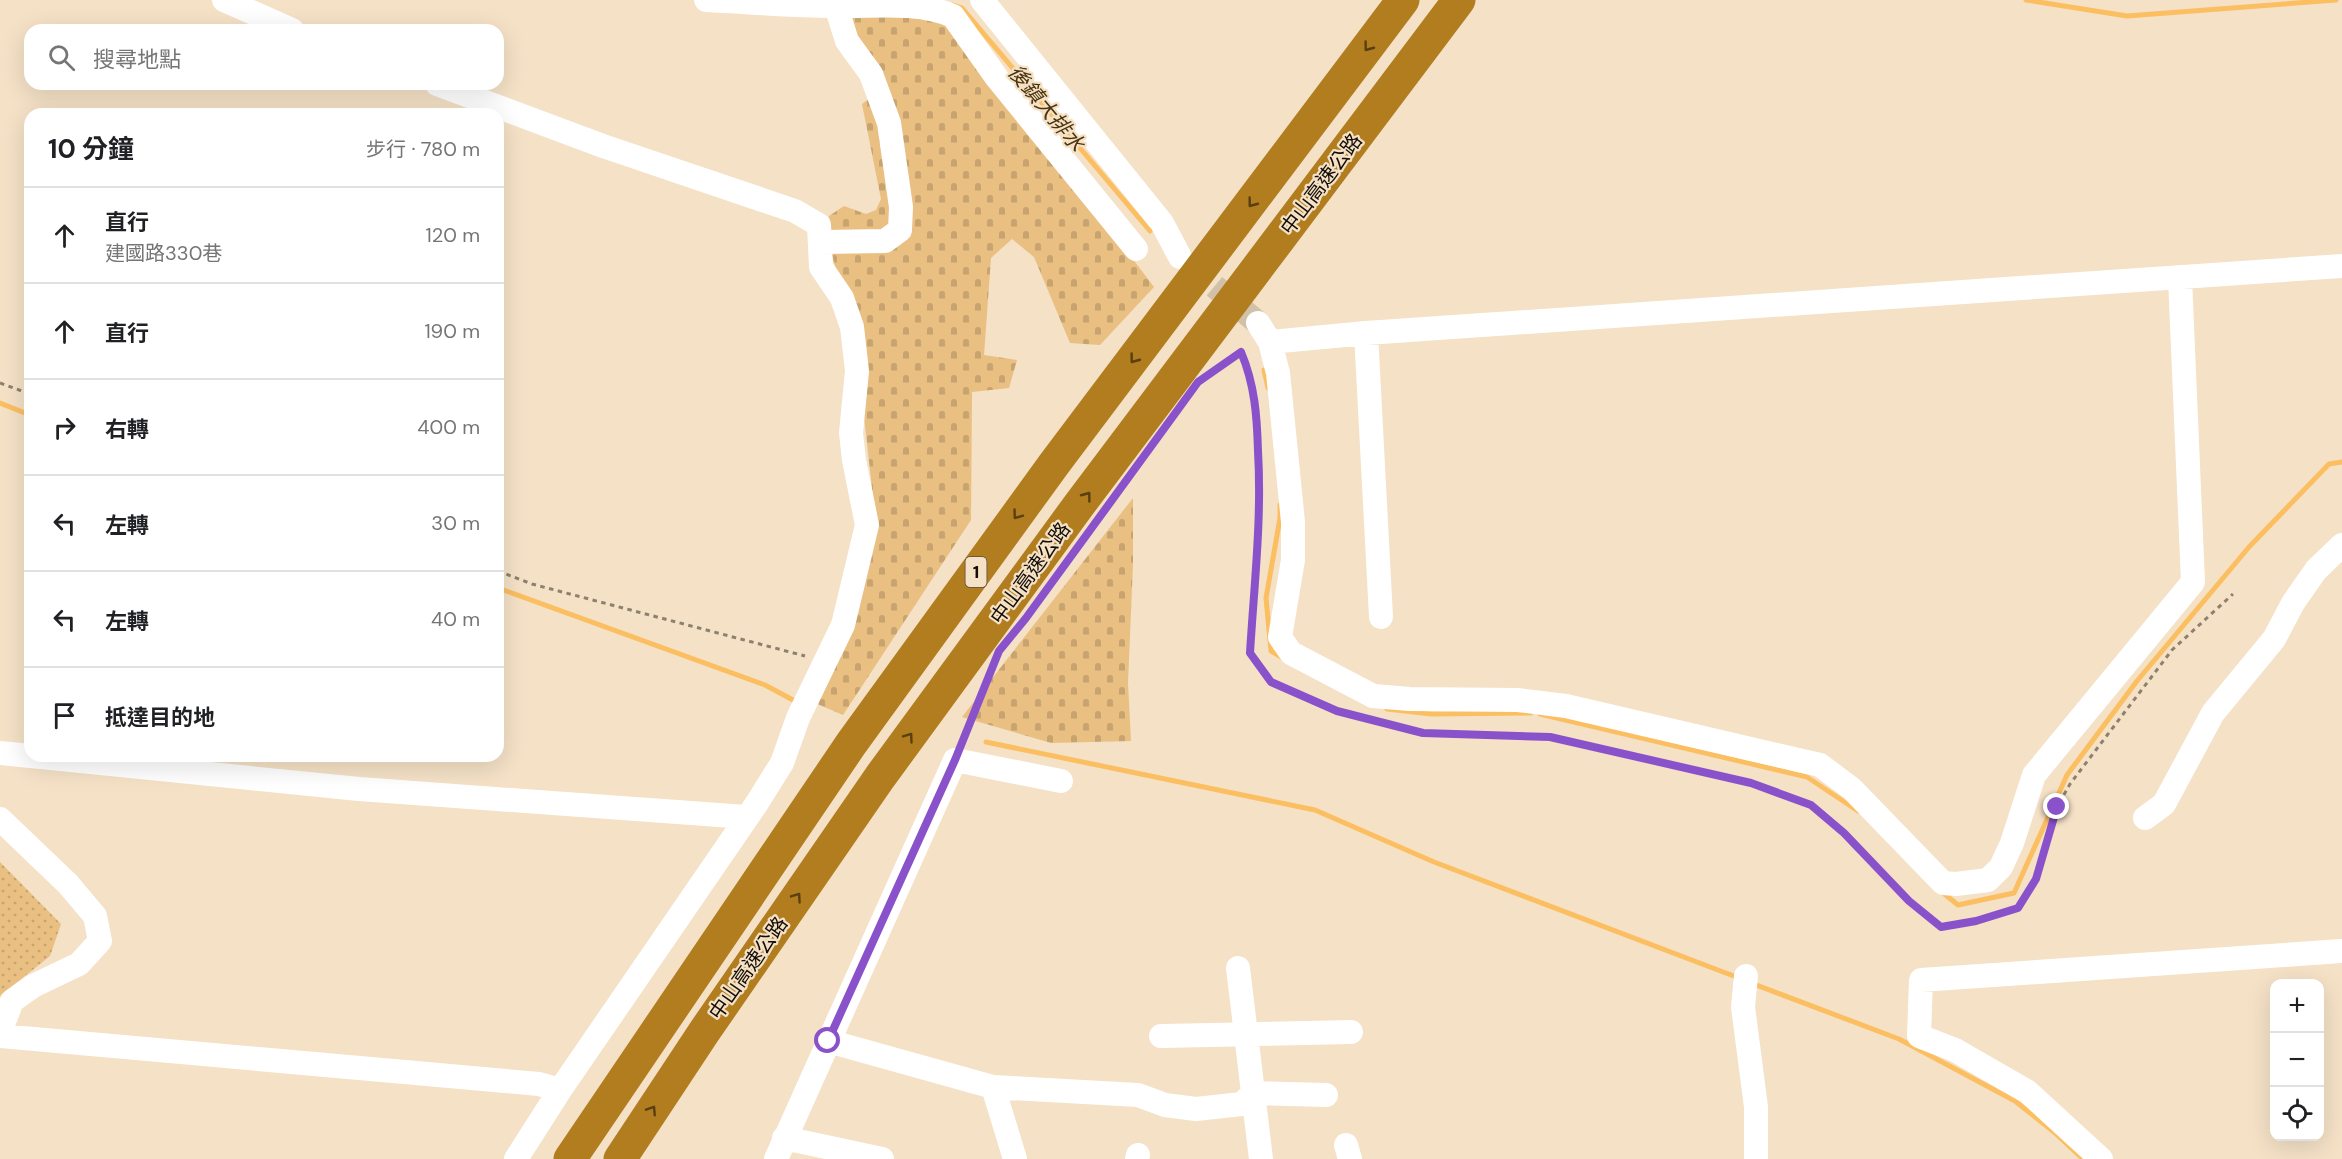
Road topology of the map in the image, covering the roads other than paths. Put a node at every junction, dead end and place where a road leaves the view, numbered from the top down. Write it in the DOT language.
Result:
graph roads {
  1 [pos="224,0"];
  2 [pos="706,0"];
  3 [pos="982,0"];
  4 [pos="1403,0"];
  5 [pos="1459,0"];
  6 [pos="836,3"];
  7 [pos="278,24"];
  8 [pos="453,90"];
  9 [pos="501,108"];
  10 [pos="504,109"];
  11 [pos="821,242"];
  12 [pos="1136,249"];
  13 [pos="1180,257"];
  14 [pos="2342,266"];
  15 [pos="2180,278"];
  16 [pos="1366,333"];
  17 [pos="2342,545"];
  18 [pos="1381,617"];
  19 [pos="0,753"];
  20 [pos="24,755"];
  21 [pos="91,762"];
  22 [pos="1061,781"];
  23 [pos="746,817"];
  24 [pos="2145,818"];
  25 [pos="0,819"];
  26 [pos="2342,951"];
  27 [pos="1238,968"];
  28 [pos="1745,982"];
  29 [pos="1351,1032"];
  30 [pos="0,1034"];
  31 [pos="1246,1035"];
  32 [pos="1161,1036"];
  33 [pos="828,1041"];
  34 [pos="993,1087"];
  35 [pos="560,1090"];
  36 [pos="1253,1093"];
  37 [pos="1326,1095"];
  38 [pos="780,1149"];
  39 [pos="516,1159"];
  40 [pos="570,1159"];
  41 [pos="620,1159"];
  42 [pos="882,1159"];
  43 [pos="1015,1159"];
  44 [pos="1261,1159"];
  45 [pos="1756,1159"];
  46 [pos="2101,1159"];
  1 -- 7 [label="lane"];
  2 -- 6 [label="lane"];
  3 -- 13 [label="lane"];
  4 -- 40 [label="highway, 中山高速公路 / 1, one-way"];
  41 -- 5 [label="highway, 中山高速公路 / 1, one-way"];
  6 -- 11 [label="lane"];
  6 -- 12 [label="lane"];
  8 -- 9 [label="lane"];
  10 -- 11 [label="lane"];
  11 -- 23 [label="lane"];
  14 -- 15 [label="lane"];
  15 -- 16 [label="lane"];
  15 -- 16 [label="lane"];
  16 -- 18 [label="lane"];
  17 -- 24 [label="lane"];
  19 -- 20 [label="lane"];
  21 -- 23 [label="lane"];
  22 -- 33 [label="lane"];
  23 -- 35 [label="lane"];
  25 -- 30 [label="lane"];
  26 -- 46 [label="lane"];
  27 -- 31 [label="lane"];
  28 -- 45 [label="lane"];
  29 -- 31 [label="lane"];
  30 -- 35 [label="lane"];
  31 -- 32 [label="lane"];
  31 -- 36 [label="lane"];
  33 -- 34 [label="lane"];
  33 -- 38 [label="lane"];
  34 -- 36 [label="lane"];
  34 -- 43 [label="lane"];
  35 -- 39 [label="lane"];
  36 -- 37 [label="lane"];
  36 -- 44 [label="lane"];
  38 -- 42 [label="lane"];
}
